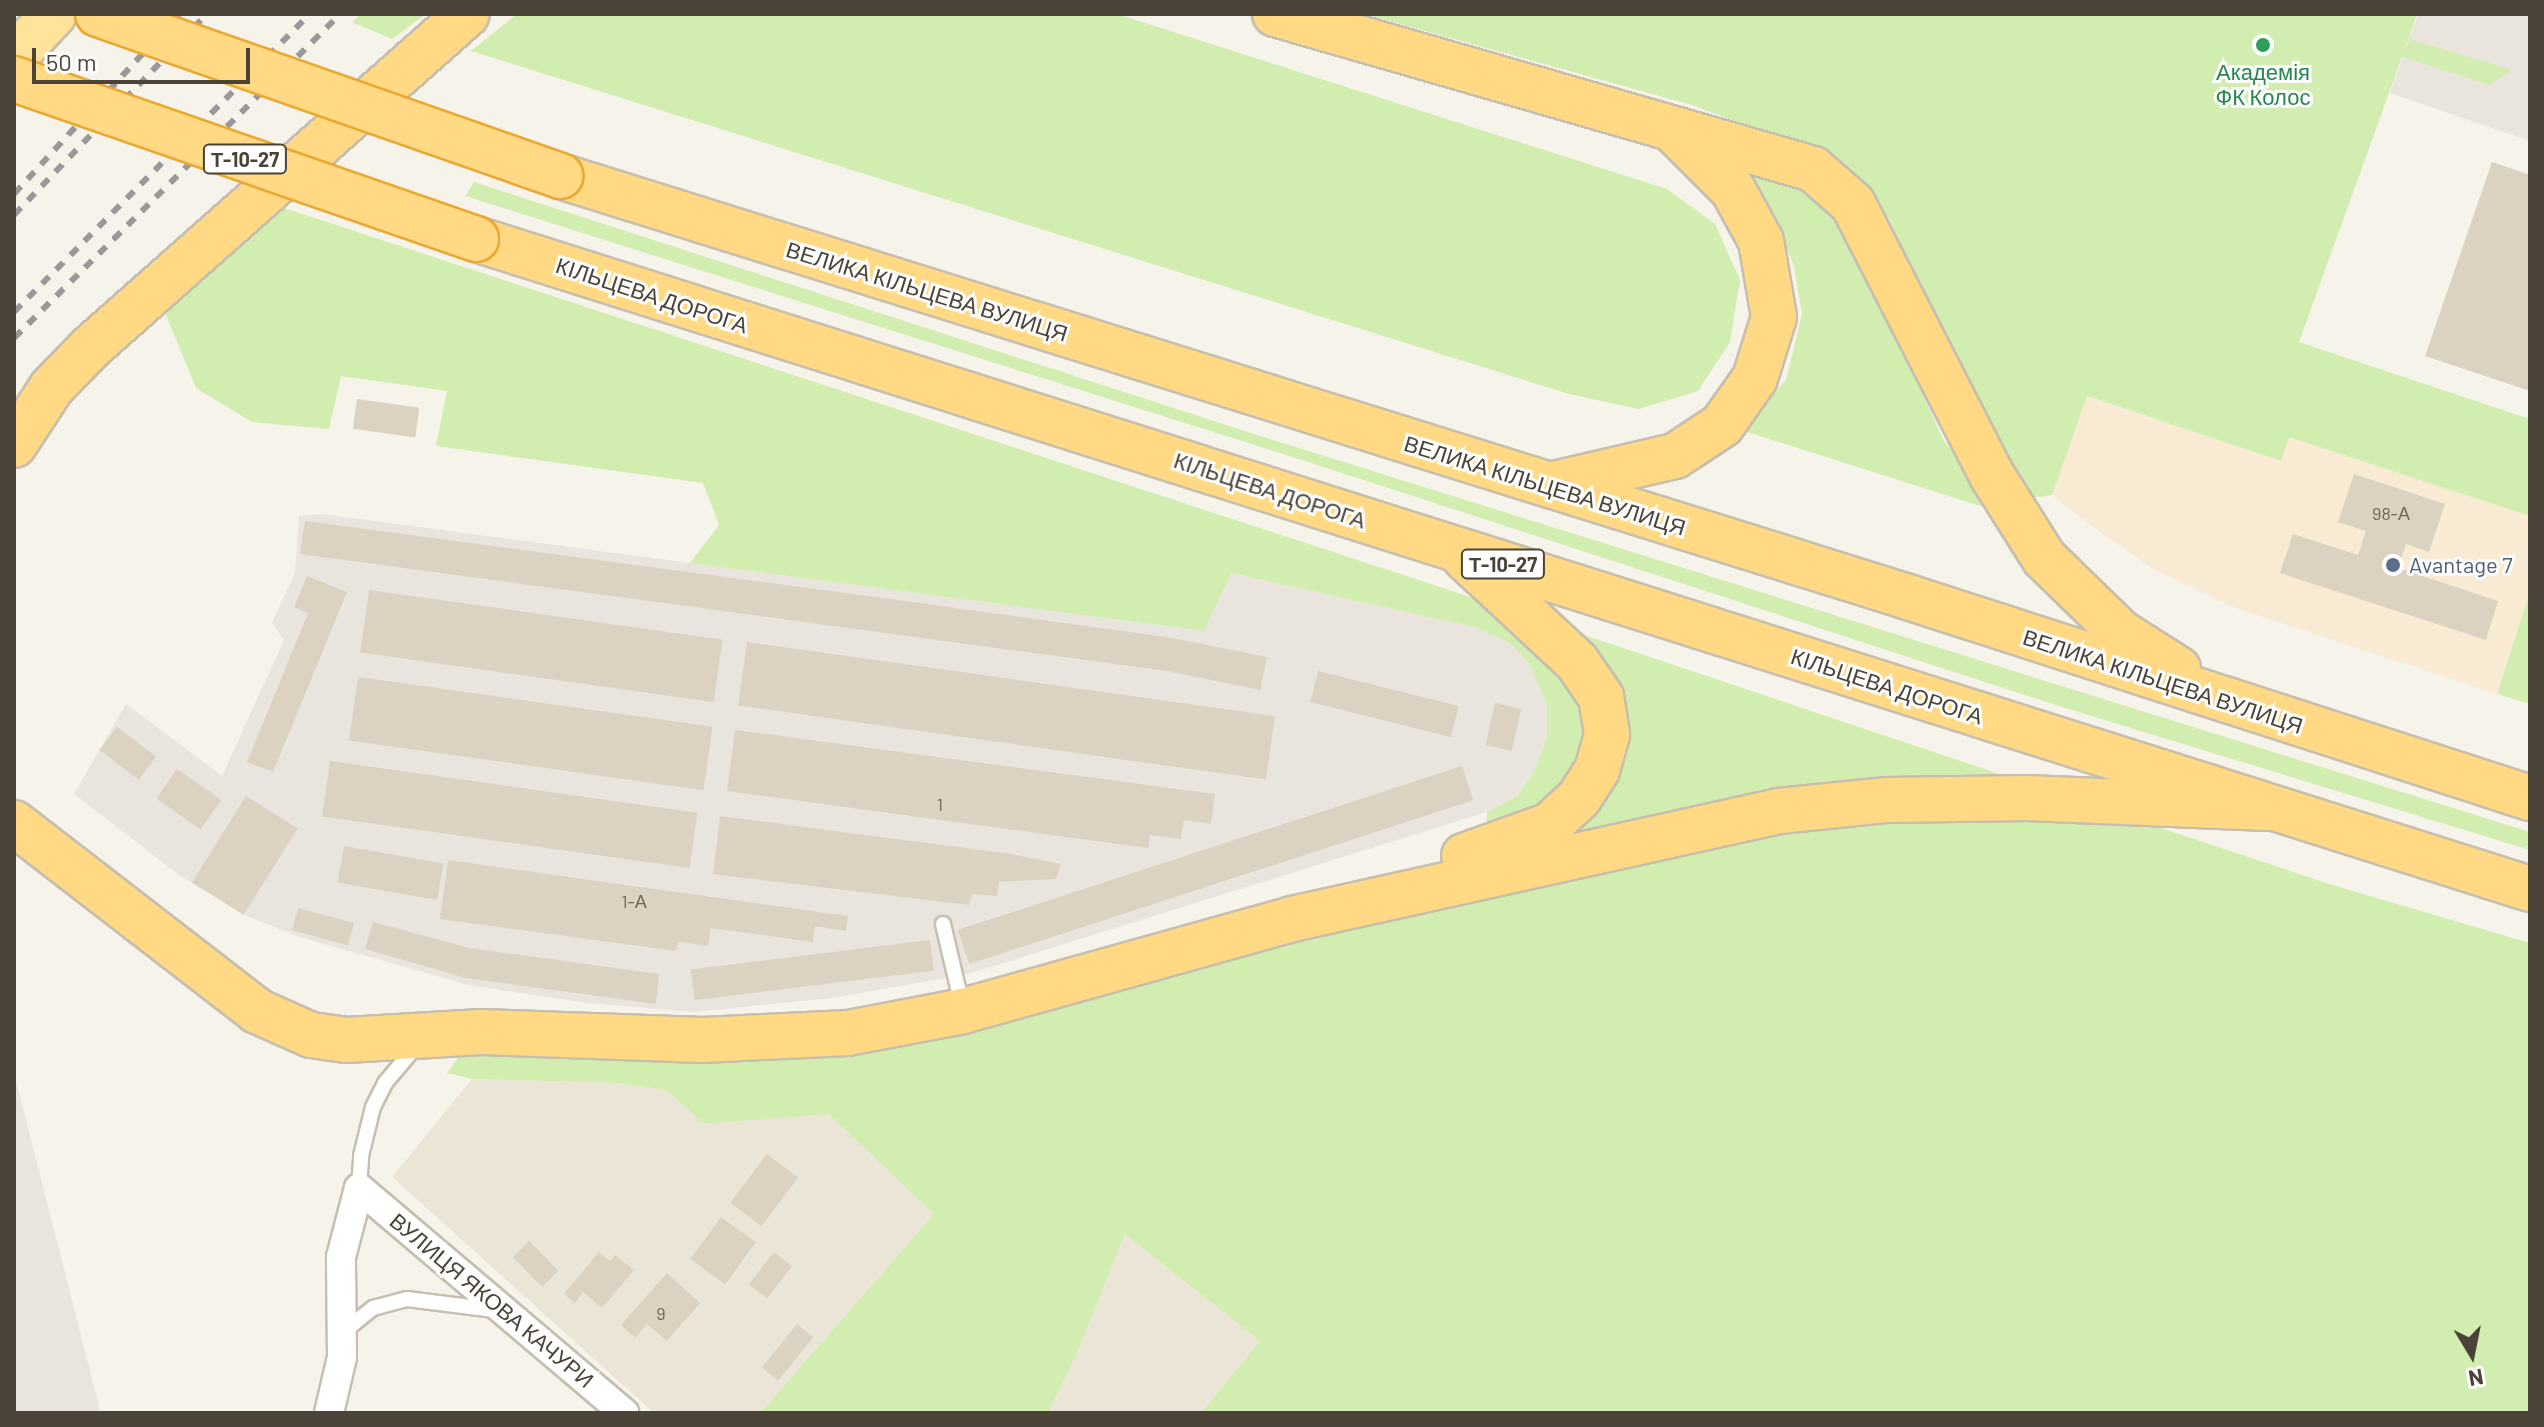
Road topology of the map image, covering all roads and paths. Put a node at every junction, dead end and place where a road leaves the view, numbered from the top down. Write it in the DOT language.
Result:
graph roads {
  1 [pos="54,14"];
  2 [pos="98,14"];
  3 [pos="467,14"];
  4 [pos="1275,14"];
  5 [pos="14,57"];
  6 [pos="14,79"];
  7 [pos="1670,127"];
  8 [pos="14,445"];
  9 [pos="1548,486"];
  10 [pos="1455,548"];
  11 [pos="2230,703"];
  12 [pos="2530,798"];
  13 [pos="2267,808"];
  14 [pos="14,823"];
  15 [pos="2530,889"];
  16 [pos="1292,919"];
  17 [pos="943,924"];
  18 [pos="963,1011"];
  19 [pos="426,1034"];
  20 [pos="359,1188"];
  21 [pos="506,1312"];
  22 [pos="342,1333"];
  23 [pos="329,1413"];
  24 [pos="624,1413"];
  1 -- 5 [label="main road"];
  2 -- 9 [label="highway, ВЕЛИКА КІЛЬЦЕВА ВУЛИЦЯ, bridge"];
  3 -- 8 [label="highway"];
  4 -- 7 [label="highway"];
  6 -- 10 [label="highway, КІЛЬЦЕВА ДОРОГА / Т-10-27, bridge"];
  7 -- 9 [label="highway"];
  7 -- 11 [label="highway"];
  9 -- 11 [label="highway, ВЕЛИКА КІЛЬЦЕВА ВУЛИЦЯ"];
  10 -- 13 [label="highway, КІЛЬЦЕВА ДОРОГА / Т-10-27"];
  10 -- 16 [label="highway"];
  11 -- 12 [label="highway, ВЕЛИКА КІЛЬЦЕВА ВУЛИЦЯ"];
  13 -- 15 [label="highway, КІЛЬЦЕВА ДОРОГА / Т-10-27"];
  13 -- 16 [label="highway"];
  14 -- 19 [label="highway"];
  16 -- 18 [label="highway"];
  17 -- 18 [label="lane"];
  18 -- 19 [label="highway"];
  19 -- 20 [label="lane"];
  20 -- 21 [label="street, ВУЛИЦЯ ЯКОВА КАЧУРИ"];
  20 -- 22 [label="street"];
  21 -- 22 [label="lane"];
  21 -- 24 [label="street, ВУЛИЦЯ ЯКОВА КАЧУРИ"];
  22 -- 23 [label="street"];
}
